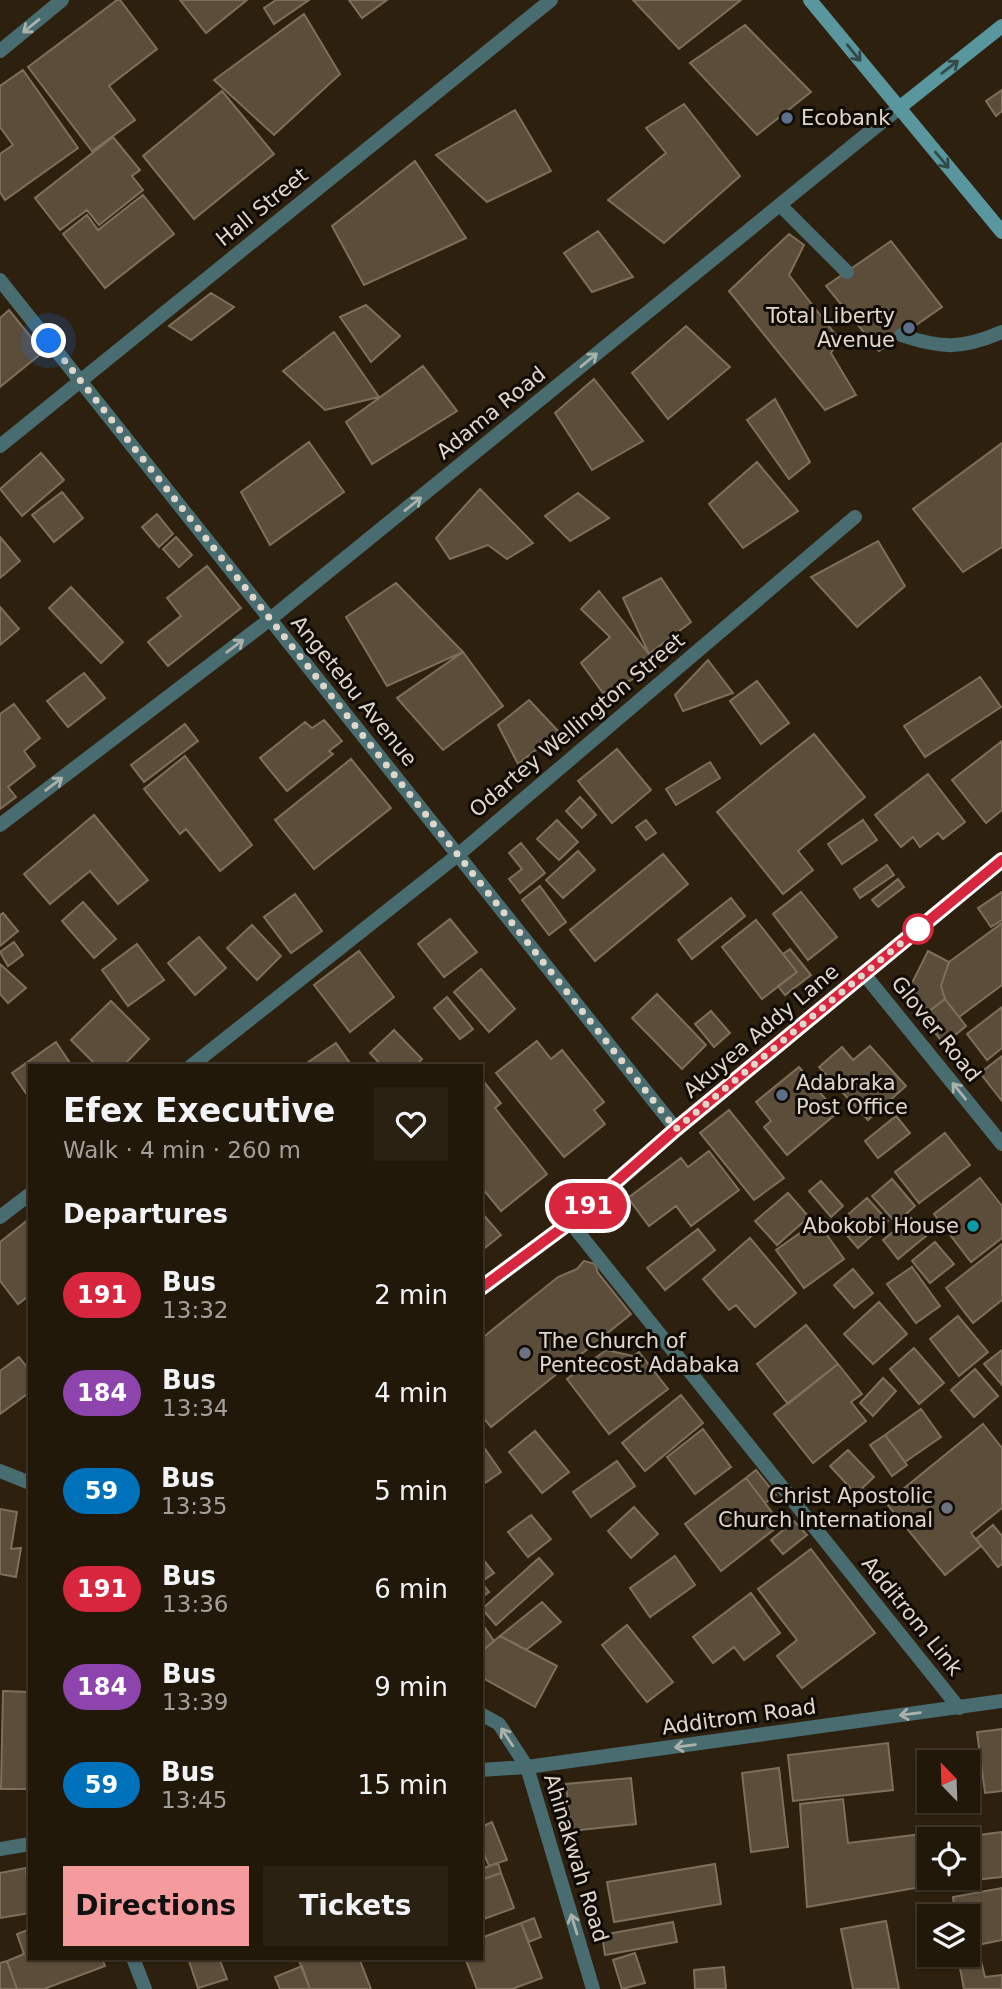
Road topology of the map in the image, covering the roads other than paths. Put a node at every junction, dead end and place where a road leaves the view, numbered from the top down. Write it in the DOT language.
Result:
graph roads {
  1 [pos="62,0"];
  2 [pos="551,0"];
  3 [pos="810,0"];
  4 [pos="1002,26"];
  5 [pos="0,51"];
  6 [pos="899,108"];
  7 [pos="780,205"];
  8 [pos="1002,232"];
  9 [pos="847,272"];
  10 [pos="0,280"];
  11 [pos="1002,332"];
  12 [pos="901,335"];
  13 [pos="81,382"];
  14 [pos="0,446"];
  15 [pos="855,517"];
  16 [pos="269,620"];
  17 [pos="0,825"];
  18 [pos="458,854"];
  19 [pos="1002,860"];
  20 [pos="864,974"];
  21 [pos="194,1064"];
  22 [pos="676,1129"];
  23 [pos="1002,1144"];
  24 [pos="28,1196"];
  25 [pos="0,1217"];
  26 [pos="570,1222"];
  27 [pos="483,1287"];
  28 [pos="0,1471"];
  29 [pos="28,1482"];
  30 [pos="1002,1701"];
  31 [pos="959,1708"];
  32 [pos="483,1715"];
  33 [pos="527,1768"];
  34 [pos="483,1770"];
  35 [pos="28,1844"];
  36 [pos="0,1849"];
  37 [pos="134,1960"];
  38 [pos="145,1989"];
  39 [pos="593,1989"];
  1 -- 5 [label="street, one-way"];
  2 -- 13 [label="street, Hall Street"];
  3 -- 6 [label="main road, one-way"];
  6 -- 4 [label="main road, Adama Road, one-way"];
  6 -- 7 [label="street, Adama Road"];
  6 -- 8 [label="main road, one-way"];
  7 -- 9 [label="street"];
  16 -- 7 [label="street, Adama Road, one-way"];
  10 -- 13 [label="street, Angetebu Avenue"];
  11 -- 12 [label="street"];
  13 -- 14 [label="street, Hall Street"];
  13 -- 16 [label="street, Angetebu Avenue"];
  15 -- 18 [label="street, Odartey Wellington Street"];
  17 -- 16 [label="street, Adama Road, one-way"];
  16 -- 18 [label="street, Angetebu Avenue"];
  18 -- 21 [label="street, Odartey Wellington Street"];
  18 -- 22 [label="street, Angetebu Avenue"];
  19 -- 20 [label="street, Akuyea Addy Lane"];
  20 -- 22 [label="street, Akuyea Addy Lane"];
  23 -- 20 [label="street, Glover Road, one-way"];
  22 -- 26 [label="street, Akuyea Addy Lane"];
  24 -- 25 [label="street"];
  26 -- 27 [label="street, Akuyea Addy Lane"];
  26 -- 31 [label="street, Additrom Link"];
  28 -- 29 [label="street"];
  30 -- 31 [label="street, Additrom Road"];
  31 -- 33 [label="street, Additrom Road, one-way"];
  33 -- 32 [label="street, Ahinakwah Road, one-way"];
  33 -- 34 [label="street, Additrom Road"];
  39 -- 33 [label="street, Ahinakwah Road, one-way"];
  35 -- 36 [label="street"];
  37 -- 38 [label="street"];
}
